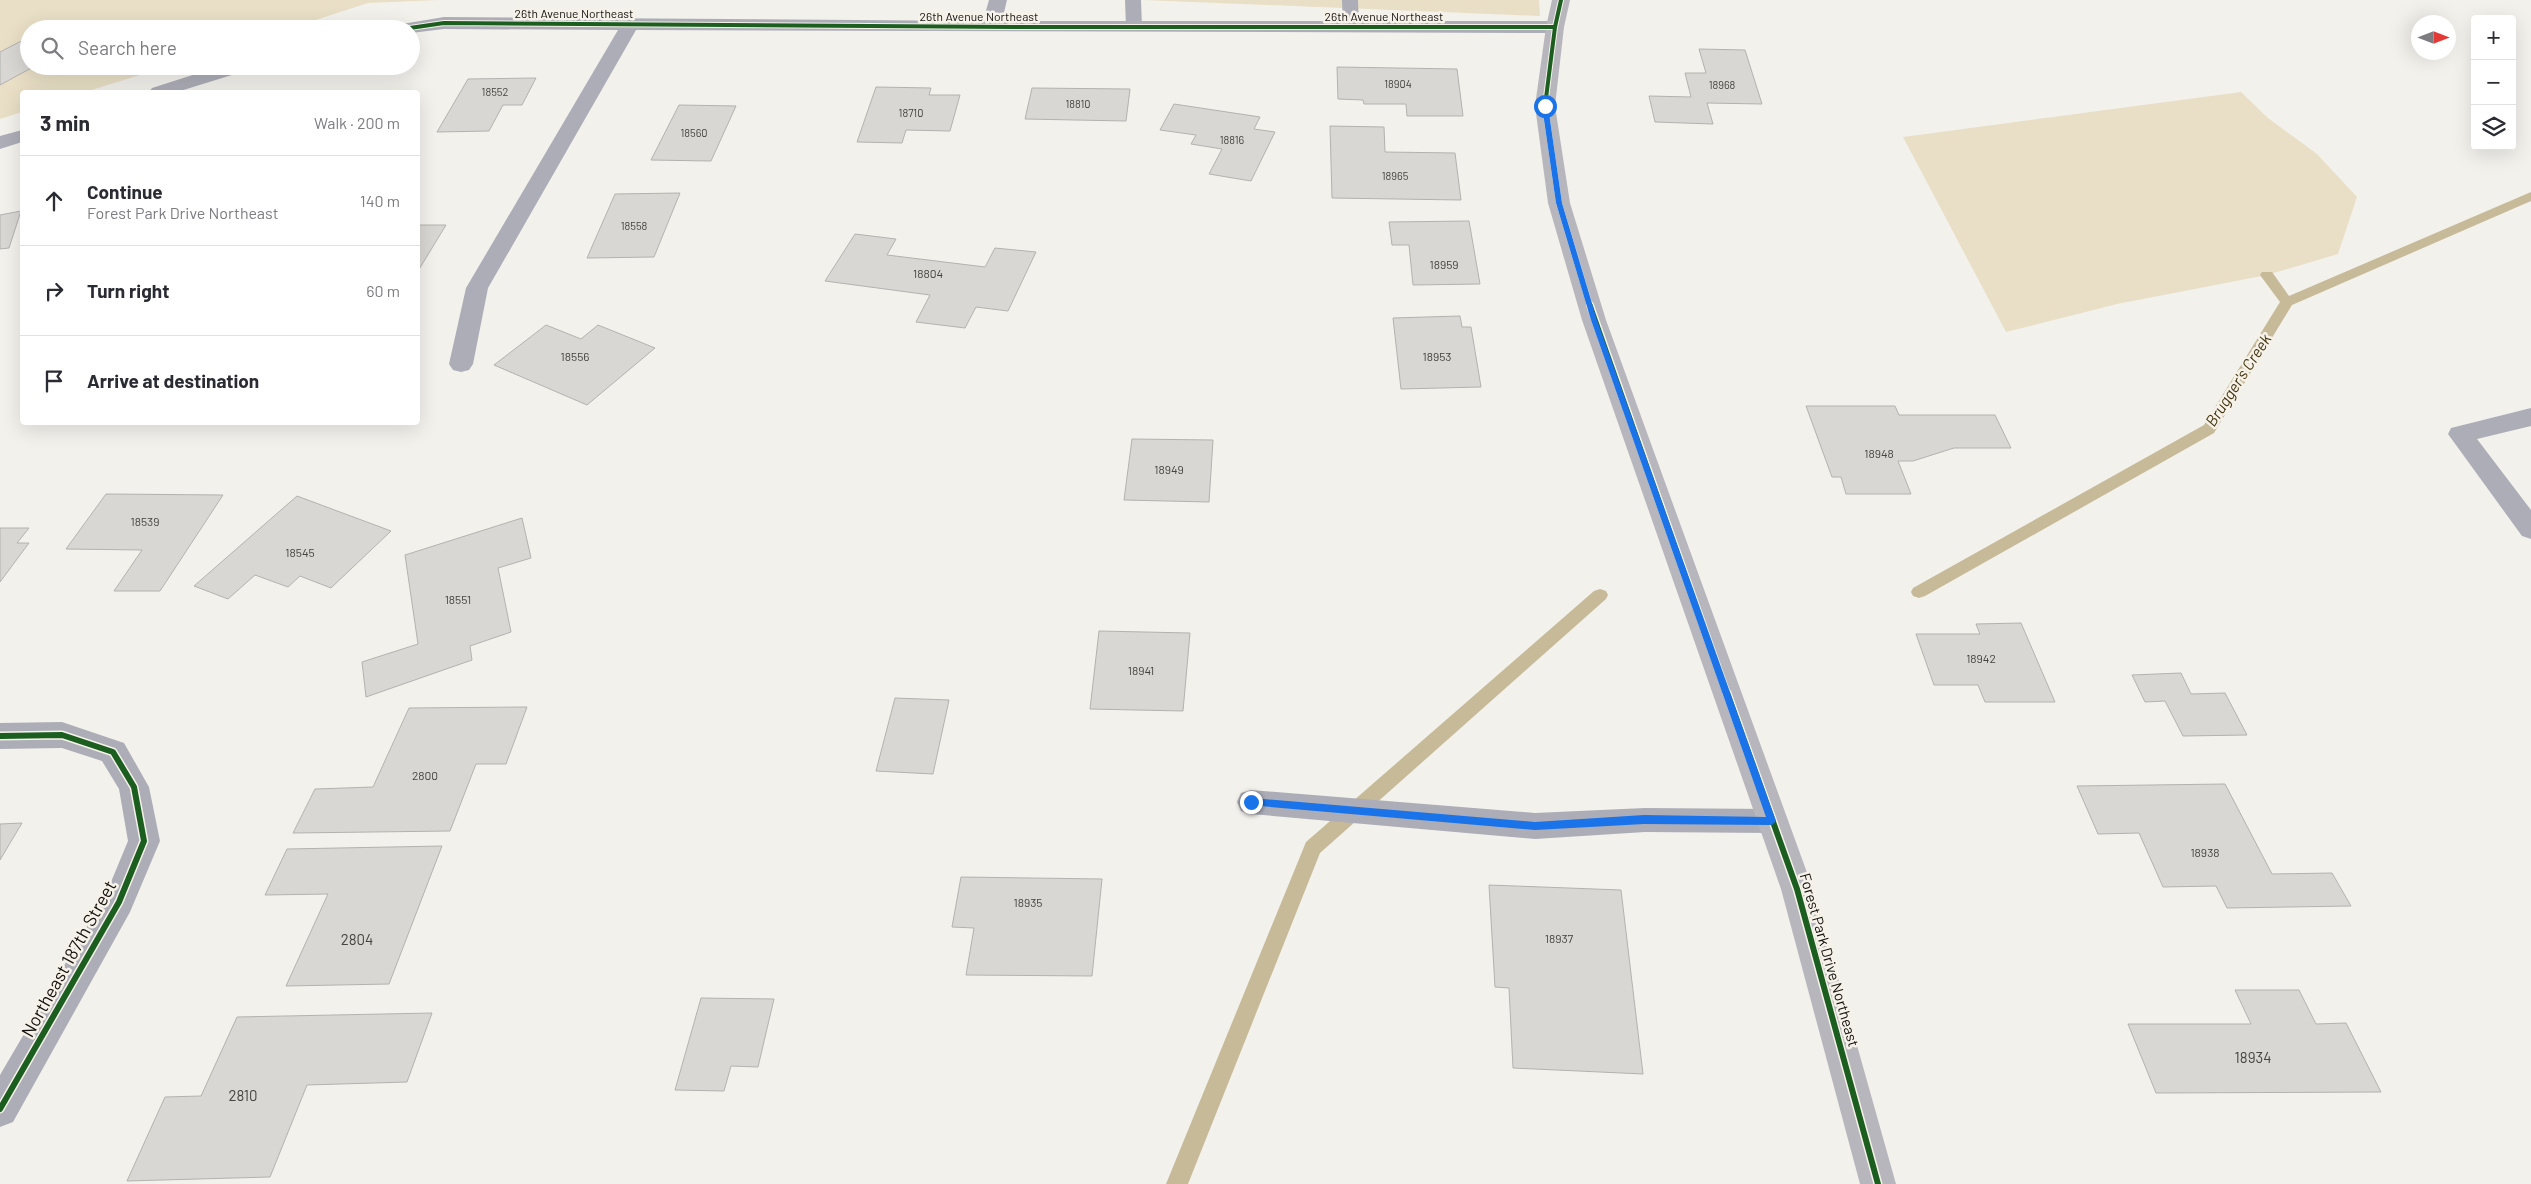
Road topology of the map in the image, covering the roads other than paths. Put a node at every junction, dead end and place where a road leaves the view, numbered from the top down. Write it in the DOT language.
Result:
graph roads {
  1 [pos="998,0"];
  2 [pos="1133,0"];
  3 [pos="1350,0"];
  4 [pos="1561,0"];
  5 [pos="630,24"];
  6 [pos="1556,26"];
  7 [pos="420,27"];
  8 [pos="991,27"];
  9 [pos="1134,27"];
  10 [pos="1351,27"];
  11 [pos="212,75"];
  12 [pos="164,90"];
  13 [pos="20,137"];
  14 [pos="0,143"];
  15 [pos="461,364"];
  16 [pos="2531,417"];
  17 [pos="2531,529"];
  18 [pos="0,736"];
  19 [pos="1251,802"];
  20 [pos="1772,821"];
  21 [pos="0,1109"];
  22 [pos="1878,1184"];
  1 -- 8 [label="street"];
  2 -- 9 [label="lane"];
  3 -- 10 [label="lane"];
  4 -- 6 [label="street, Forest Park Drive Northeast"];
  5 -- 7 [label="street, 26th Avenue Northeast"];
  5 -- 8 [label="street, 26th Avenue Northeast"];
  5 -- 15 [label="street"];
  6 -- 10 [label="street, 26th Avenue Northeast"];
  6 -- 20 [label="street, Forest Park Drive Northeast"];
  8 -- 9 [label="street, 26th Avenue Northeast"];
  9 -- 10 [label="street, 26th Avenue Northeast"];
  11 -- 12 [label="street"];
  13 -- 14 [label="street"];
  16 -- 17 [label="street"];
  18 -- 21 [label="street, Northeast 187th Street"];
  19 -- 20 [label="lane"];
  20 -- 22 [label="street, Forest Park Drive Northeast"];
}
